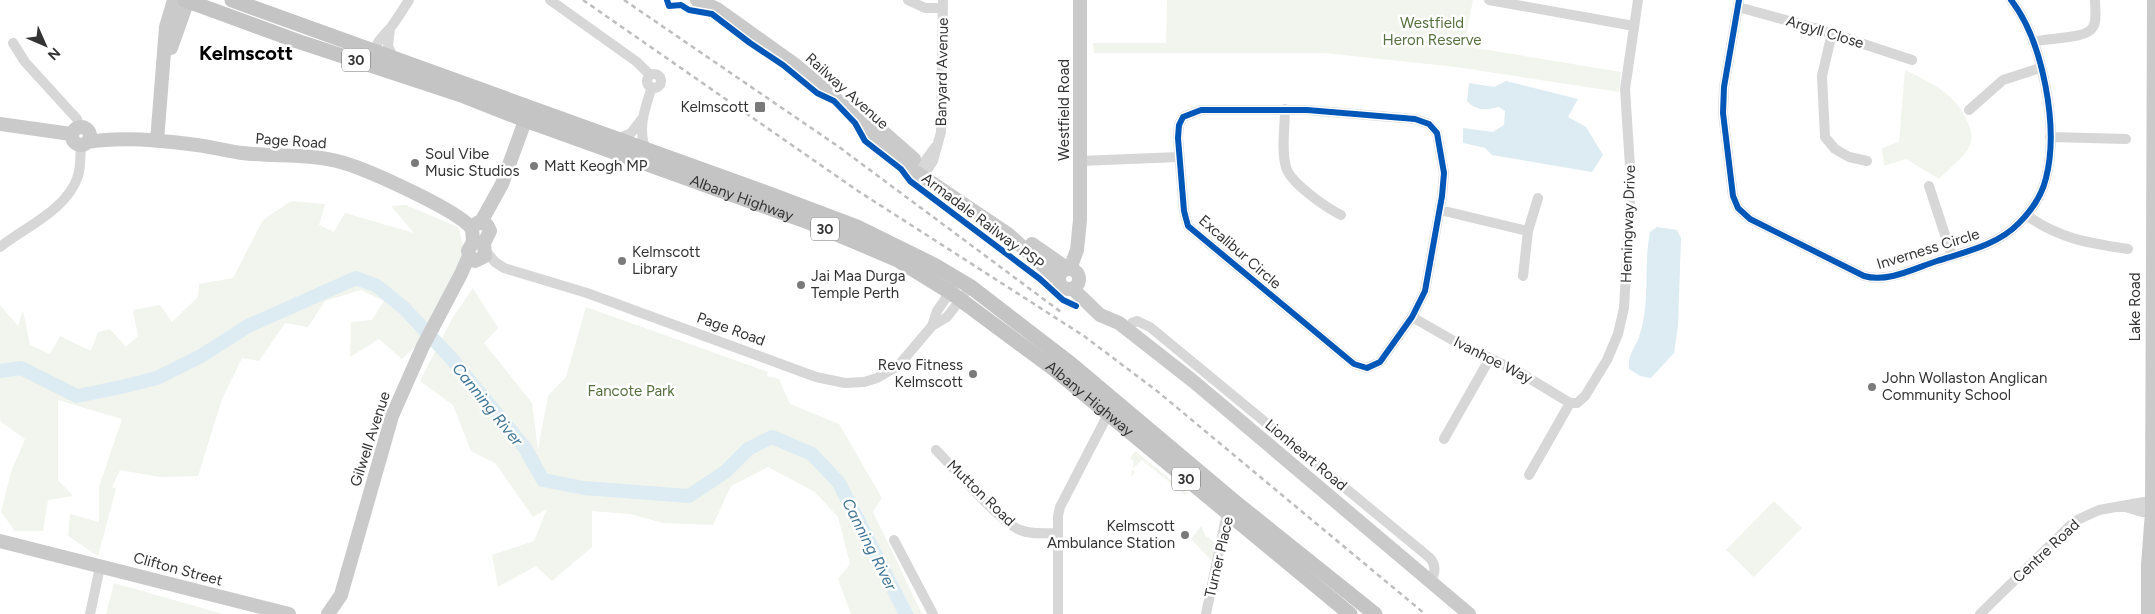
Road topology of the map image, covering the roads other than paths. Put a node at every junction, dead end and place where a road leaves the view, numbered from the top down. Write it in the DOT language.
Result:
graph roads {
  1 [pos="184,0"];
  2 [pos="232,0"];
  3 [pos="409,0"];
  4 [pos="550,0"];
  5 [pos="697,0"];
  6 [pos="716,0"];
  7 [pos="908,0"];
  8 [pos="1080,0"];
  9 [pos="1489,0"];
  10 [pos="1638,0"];
  11 [pos="2011,0"];
  12 [pos="2096,0"];
  13 [pos="2154,0"];
  14 [pos="1738,3"];
  15 [pos="943,4"];
  16 [pos="1634,26"];
  17 [pos="390,29"];
  18 [pos="1832,33"];
  19 [pos="2033,42"];
  20 [pos="13,43"];
  21 [pos="375,50"];
  22 [pos="1912,60"];
  23 [pos="392,64"];
  24 [pos="2040,68"];
  25 [pos="1285,109"];
  26 [pos="1969,110"];
  27 [pos="861,111"];
  28 [pos="527,114"];
  29 [pos="642,119"];
  30 [pos="0,124"];
  31 [pos="81,135"];
  32 [pos="2050,137"];
  33 [pos="2126,139"];
  34 [pos="617,140"];
  35 [pos="157,141"];
  36 [pos="883,146"];
  37 [pos="646,150"];
  38 [pos="1179,157"];
  39 [pos="1080,161"];
  40 [pos="1866,161"];
  41 [pos="922,171"];
  42 [pos="1928,186"];
  43 [pos="1538,198"];
  44 [pos="773,202"];
  45 [pos="1440,210"];
  46 [pos="1341,215"];
  47 [pos="2026,215"];
  48 [pos="480,225"];
  49 [pos="1528,231"];
  50 [pos="1008,234"];
  51 [pos="0,248"];
  52 [pos="2128,249"];
  53 [pos="1952,256"];
  54 [pos="477,257"];
  55 [pos="1074,276"];
  56 [pos="1523,276"];
  57 [pos="965,283"];
  58 [pos="955,296"];
  59 [pos="1412,317"];
  60 [pos="1490,358"];
  61 [pos="2153,401"];
  62 [pos="1572,403"];
  63 [pos="1114,409"];
  64 [pos="1444,439"];
  65 [pos="936,450"];
  66 [pos="1529,475"];
  67 [pos="2153,506"];
  68 [pos="1231,508"];
  69 [pos="1058,533"];
  70 [pos="894,540"];
  71 [pos="0,541"];
  72 [pos="102,571"];
  73 [pos="341,595"];
  74 [pos="91,609"];
  75 [pos="264,614"];
  76 [pos="289,614"];
  77 [pos="328,614"];
  78 [pos="339,614"];
  79 [pos="933,614"];
  80 [pos="1058,614"];
  81 [pos="1206,614"];
  82 [pos="1350,614"];
  83 [pos="1376,614"];
  84 [pos="1470,614"];
  85 [pos="1980,614"];
  86 [pos="2148,614"];
  1 -- 23 [label="highway, Albany Highway / 30"];
  1 -- 35 [label="main road"];
  2 -- 21 [label="highway, Albany Highway / 30"];
  3 -- 17 [label="street"];
  4 -- 29 [label="street"];
  5 -- 36 [label="main road, Railway Avenue"];
  6 -- 27 [label="main road, Railway Avenue"];
  7 -- 15 [label="street"];
  8 -- 39 [label="main road, Westfield Road"];
  9 -- 16 [label="street"];
  10 -- 16 [label="street, Hemingway Drive"];
  11 -- 19 [label="street, Inverness Circle"];
  12 -- 19 [label="street"];
  13 -- 61 [label="main road, Lake Road"];
  14 -- 18 [label="street, Argyll Close"];
  14 -- 53 [label="street, Inverness Circle"];
  15 -- 41 [label="street, Banyard Avenue"];
  16 -- 62 [label="street, Hemingway Drive"];
  17 -- 21 [label="street"];
  17 -- 23 [label="street"];
  18 -- 22 [label="street, Argyll Close"];
  18 -- 40 [label="street"];
  19 -- 24 [label="street, Inverness Circle"];
  20 -- 31 [label="street"];
  21 -- 23 [label="highway, Albany Highway / 30"];
  23 -- 28 [label="highway, Albany Highway / 30"];
  24 -- 26 [label="street"];
  24 -- 32 [label="street, Inverness Circle"];
  25 -- 38 [label="street, Excalibur Circle"];
  25 -- 45 [label="street, Excalibur Circle"];
  25 -- 46 [label="street"];
  27 -- 36 [label="main road"];
  27 -- 41 [label="main road, Railway Avenue"];
  28 -- 34 [label="highway, Albany Highway / 30"];
  28 -- 44 [label="highway, Albany Highway / 30"];
  28 -- 48 [label="main road"];
  29 -- 34 [label="street"];
  29 -- 37 [label="street"];
  30 -- 31 [label="main road"];
  31 -- 35 [label="main road, Page Road"];
  31 -- 51 [label="street"];
  32 -- 33 [label="street"];
  32 -- 47 [label="street, Inverness Circle"];
  34 -- 37 [label="highway, Albany Highway / 30"];
  35 -- 48 [label="main road, Page Road"];
  36 -- 41 [label="main road, Railway Avenue"];
  37 -- 44 [label="highway, Albany Highway / 30"];
  38 -- 39 [label="street"];
  38 -- 59 [label="street, Excalibur Circle"];
  39 -- 55 [label="main road, Westfield Road"];
  41 -- 50 [label="main road, Railway Avenue"];
  42 -- 53 [label="street"];
  43 -- 49 [label="street"];
  44 -- 57 [label="highway, Albany Highway / 30"];
  44 -- 58 [label="highway, Albany Highway / 30"];
  45 -- 49 [label="street"];
  45 -- 59 [label="street, Excalibur Circle"];
  47 -- 52 [label="street"];
  47 -- 53 [label="street, Inverness Circle"];
  48 -- 54 [label="main road"];
  49 -- 56 [label="street"];
  50 -- 55 [label="main road, Railway Avenue"];
  50 -- 55 [label="main road, Railway Avenue"];
  54 -- 58 [label="street, Page Road"];
  54 -- 73 [label="main road, Gilwell Avenue"];
  55 -- 84 [label="main road, Lionheart Road"];
  57 -- 58 [label="street, Page Road"];
  57 -- 63 [label="highway, Albany Highway / 30"];
  58 -- 63 [label="highway, Albany Highway / 30"];
  59 -- 60 [label="street, Ivanhoe Way"];
  60 -- 62 [label="street, Ivanhoe Way"];
  60 -- 64 [label="street"];
  61 -- 67 [label="main road, Lake Road"];
  62 -- 66 [label="street, Hemingway Drive"];
  63 -- 68 [label="highway, Albany Highway / 30"];
  63 -- 69 [label="street"];
  65 -- 69 [label="street, Mutton Road"];
  67 -- 85 [label="street, Centre Road"];
  67 -- 86 [label="main road, Lake Road"];
  68 -- 81 [label="street, Turner Place"];
  68 -- 82 [label="highway, Albany Highway / 30"];
  68 -- 83 [label="highway, Albany Highway / 30"];
  69 -- 80 [label="street"];
  70 -- 79 [label="street"];
  71 -- 72 [label="main road, Clifton Street"];
  72 -- 74 [label="street"];
  72 -- 75 [label="main road, Clifton Street"];
  72 -- 76 [label="main road, Clifton Street"];
  73 -- 77 [label="main road, Gilwell Avenue"];
  73 -- 78 [label="main road, Gilwell Avenue"];
}
